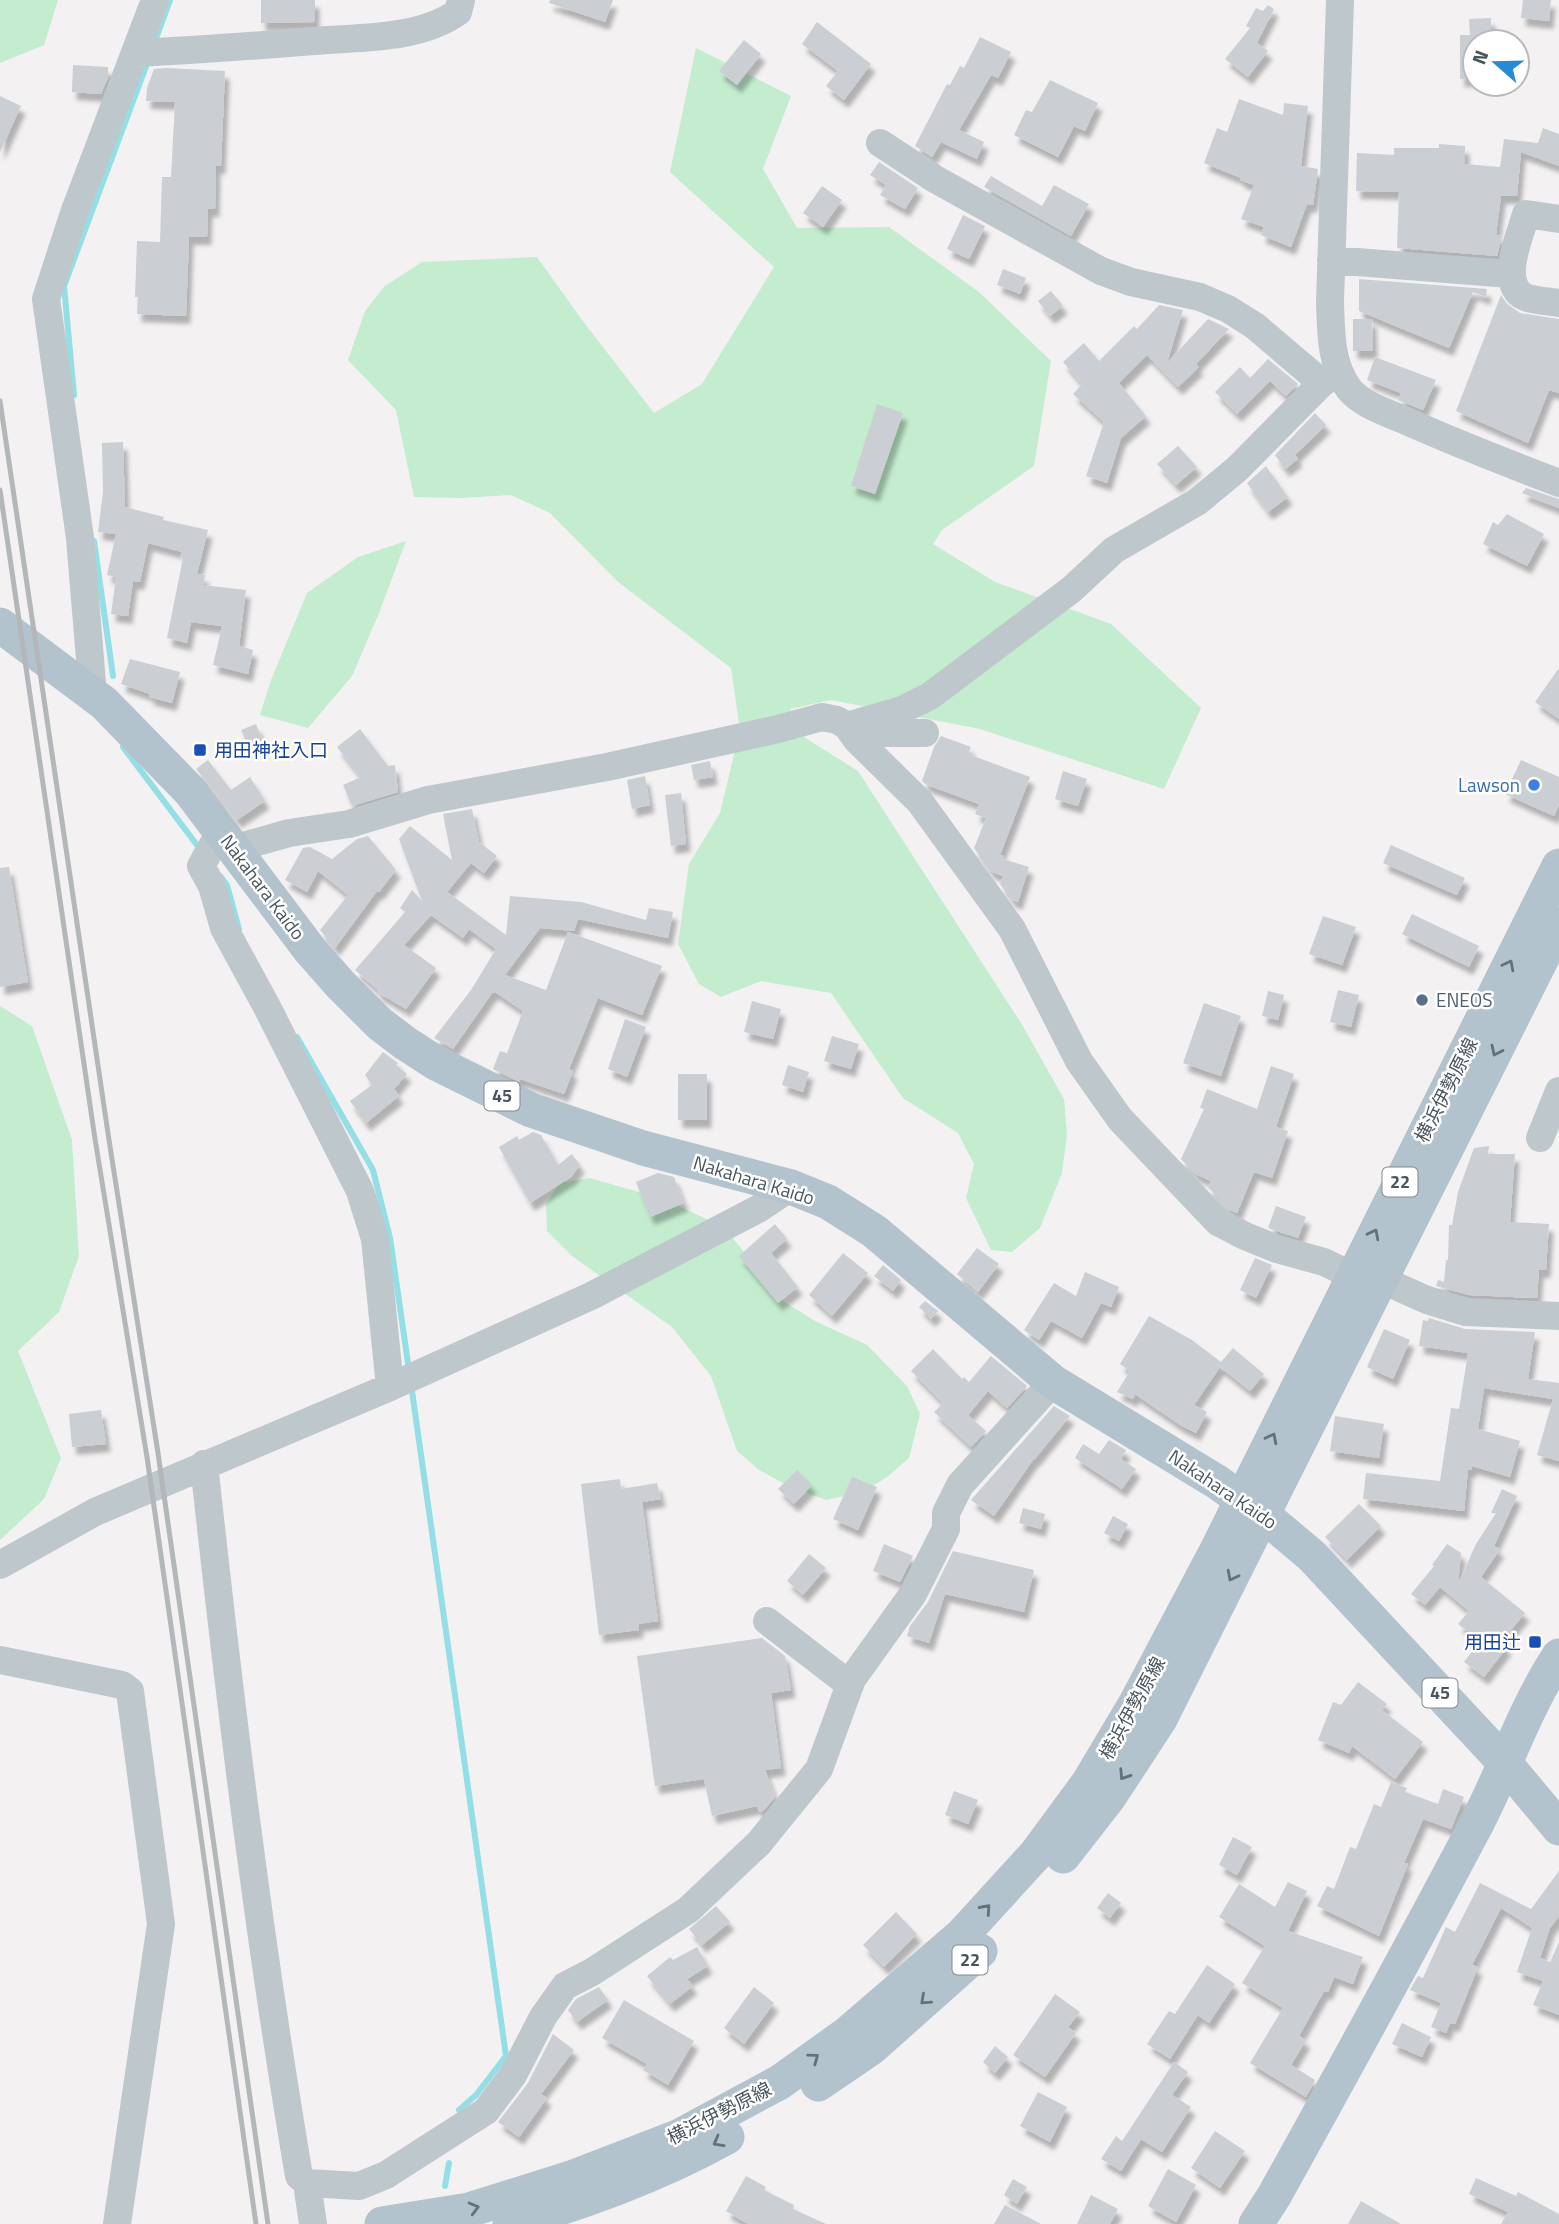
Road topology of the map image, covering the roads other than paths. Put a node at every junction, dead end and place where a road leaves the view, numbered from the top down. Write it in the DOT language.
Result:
graph roads {
  1 [pos="155,0"];
  2 [pos="461,0"];
  3 [pos="1340,0"];
  4 [pos="146,52"];
  5 [pos="880,143"];
  6 [pos="1559,219"];
  7 [pos="1331,260"];
  8 [pos="1510,274"];
  9 [pos="1559,303"];
  10 [pos="1331,377"];
  11 [pos="1559,482"];
  12 [pos="0,625"];
  13 [pos="93,695"];
  14 [pos="847,726"];
  15 [pos="925,733"];
  16 [pos="217,847"];
  17 [pos="1559,866"];
  18 [pos="1559,924"];
  19 [pos="1559,1091"];
  20 [pos="1540,1138"];
  21 [pos="791,1187"];
  22 [pos="1367,1278"];
  23 [pos="1559,1316"];
  24 [pos="400,1382"];
  25 [pos="1053,1382"];
  26 [pos="204,1464"];
  27 [pos="1252,1507"];
  28 [pos="0,1565"];
  29 [pos="767,1621"];
  30 [pos="1559,1656"];
  31 [pos="0,1660"];
  32 [pos="850,1685"];
  33 [pos="1504,1762"];
  34 [pos="1559,1828"];
  35 [pos="307,2183"];
  36 [pos="117,2224"];
  37 [pos="313,2224"];
  38 [pos="382,2224"];
  39 [pos="510,2224"];
  40 [pos="1256,2224"];
  1 -- 4 [label="street"];
  2 -- 4 [label="street"];
  3 -- 7 [label="street"];
  4 -- 13 [label="street"];
  5 -- 10 [label="street"];
  6 -- 8 [label="street"];
  7 -- 8 [label="street"];
  7 -- 10 [label="street"];
  8 -- 9 [label="street"];
  10 -- 11 [label="street"];
  10 -- 14 [label="street"];
  12 -- 13 [label="main road, Nakahara Kaido / 45"];
  13 -- 16 [label="main road, Nakahara Kaido / 45"];
  14 -- 15 [label="street"];
  14 -- 16 [label="street"];
  14 -- 22 [label="street"];
  16 -- 21 [label="main road, Nakahara Kaido / 45"];
  16 -- 24 [label="street"];
  22 -- 17 [label="main road, 横浜伊勢原線 / 22, one-way"];
  18 -- 22 [label="main road, 横浜伊勢原線 / 22, one-way"];
  19 -- 20 [label="street"];
  21 -- 24 [label="street"];
  21 -- 25 [label="main road, Nakahara Kaido / 45"];
  22 -- 23 [label="street"];
  22 -- 27 [label="main road, 横浜伊勢原線 / 22"];
  24 -- 26 [label="street"];
  25 -- 27 [label="main road, Nakahara Kaido / 45"];
  25 -- 32 [label="street"];
  26 -- 28 [label="street"];
  26 -- 35 [label="street"];
  27 -- 33 [label="main road, Nakahara Kaido / 45"];
  38 -- 27 [label="main road, 横浜伊勢原線 / 22, one-way"];
  27 -- 39 [label="main road, 横浜伊勢原線 / 22, one-way"];
  29 -- 32 [label="street"];
  30 -- 33 [label="main road"];
  31 -- 36 [label="street"];
  32 -- 35 [label="street"];
  33 -- 34 [label="main road, Nakahara Kaido / 45"];
  33 -- 40 [label="main road"];
  35 -- 37 [label="street"];
}
